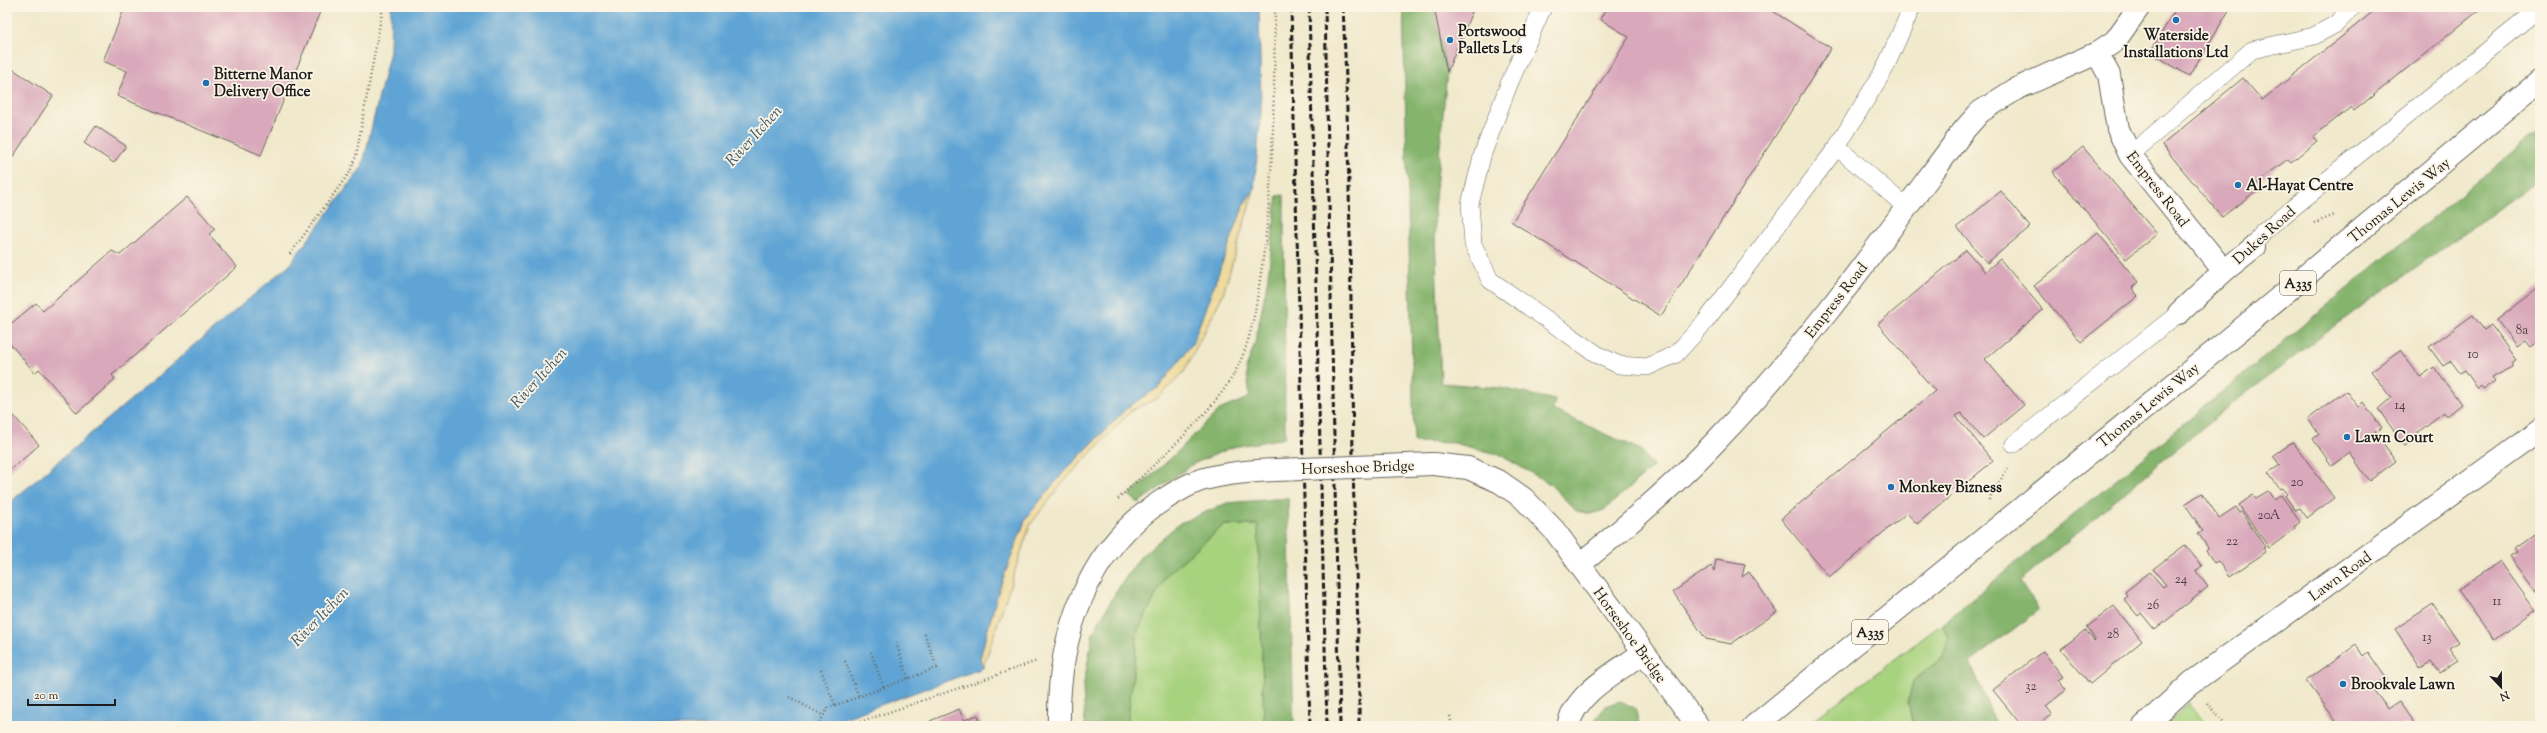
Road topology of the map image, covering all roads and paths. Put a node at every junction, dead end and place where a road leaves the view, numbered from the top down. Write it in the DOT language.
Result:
graph roads {
  1 [pos="383,7"];
  2 [pos="1275,7"];
  3 [pos="1544,7"];
  4 [pos="1912,7"];
  5 [pos="2139,7"];
  6 [pos="2353,7"];
  7 [pos="2535,12"];
  8 [pos="2097,53"];
  9 [pos="2540,82"];
  10 [pos="1837,147"];
  11 [pos="2130,154"];
  12 [pos="1906,207"];
  13 [pos="2338,215"];
  14 [pos="2308,226"];
  15 [pos="2254,247"];
  16 [pos="290,254"];
  17 [pos="2224,271"];
  18 [pos="2179,313"];
  19 [pos="2540,430"];
  20 [pos="2014,444"];
  21 [pos="1121,532"];
  22 [pos="1986,537"];
  23 [pos="1580,564"];
  24 [pos="924,632"];
  25 [pos="896,643"];
  26 [pos="871,652"];
  27 [pos="1643,653"];
  28 [pos="1063,658"];
  29 [pos="845,661"];
  30 [pos="821,670"];
  31 [pos="909,679"];
  32 [pos="884,688"];
  33 [pos="789,697"];
  34 [pos="859,697"];
  35 [pos="835,706"];
  36 [pos="824,716"];
  37 [pos="1450,716"];
  38 [pos="776,720"];
  39 [pos="787,726"];
  40 [pos="818,726"];
  41 [pos="849,726"];
  42 [pos="1060,726"];
  43 [pos="1452,726"];
  44 [pos="1568,726"];
  45 [pos="1698,726"];
  46 [pos="1754,726"];
  47 [pos="2144,726"];
  1 -- 16 [label="path"];
  2 -- 21 [label="path"];
  3 -- 10 [label="lane"];
  4 -- 10 [label="lane"];
  5 -- 8 [label="street, Empress Road"];
  6 -- 11 [label="lane"];
  7 -- 15 [label="lane, Dukes Road"];
  8 -- 11 [label="street, Empress Road"];
  8 -- 12 [label="street, Empress Road"];
  9 -- 22 [label="street, Thomas Lewis Way / A335"];
  10 -- 12 [label="lane"];
  11 -- 17 [label="street, Empress Road"];
  12 -- 23 [label="street, Empress Road"];
  13 -- 14 [label="path"];
  15 -- 17 [label="street, Dukes Road"];
  17 -- 18 [label="street, Dukes Road"];
  18 -- 20 [label="lane, Dukes Road"];
  19 -- 47 [label="street, Lawn Road"];
  20 -- 22 [label="path"];
  21 -- 23 [label="street, Horseshoe Bridge, bridge"];
  21 -- 28 [label="street, Horseshoe Bridge"];
  22 -- 46 [label="street, Thomas Lewis Way / A335"];
  23 -- 27 [label="street, Horseshoe Bridge"];
  24 -- 31 [label="path"];
  25 -- 31 [label="path"];
  26 -- 32 [label="path"];
  27 -- 44 [label="street"];
  27 -- 45 [label="street, Horseshoe Bridge"];
  28 -- 41 [label="path"];
  28 -- 42 [label="street, Horseshoe Bridge"];
  29 -- 34 [label="path"];
  30 -- 35 [label="path"];
  31 -- 32 [label="path"];
  32 -- 34 [label="path"];
  33 -- 36 [label="path"];
  34 -- 35 [label="path"];
  35 -- 36 [label="path"];
  36 -- 40 [label="path"];
  37 -- 43 [label="path"];
  38 -- 39 [label="path"];
}
